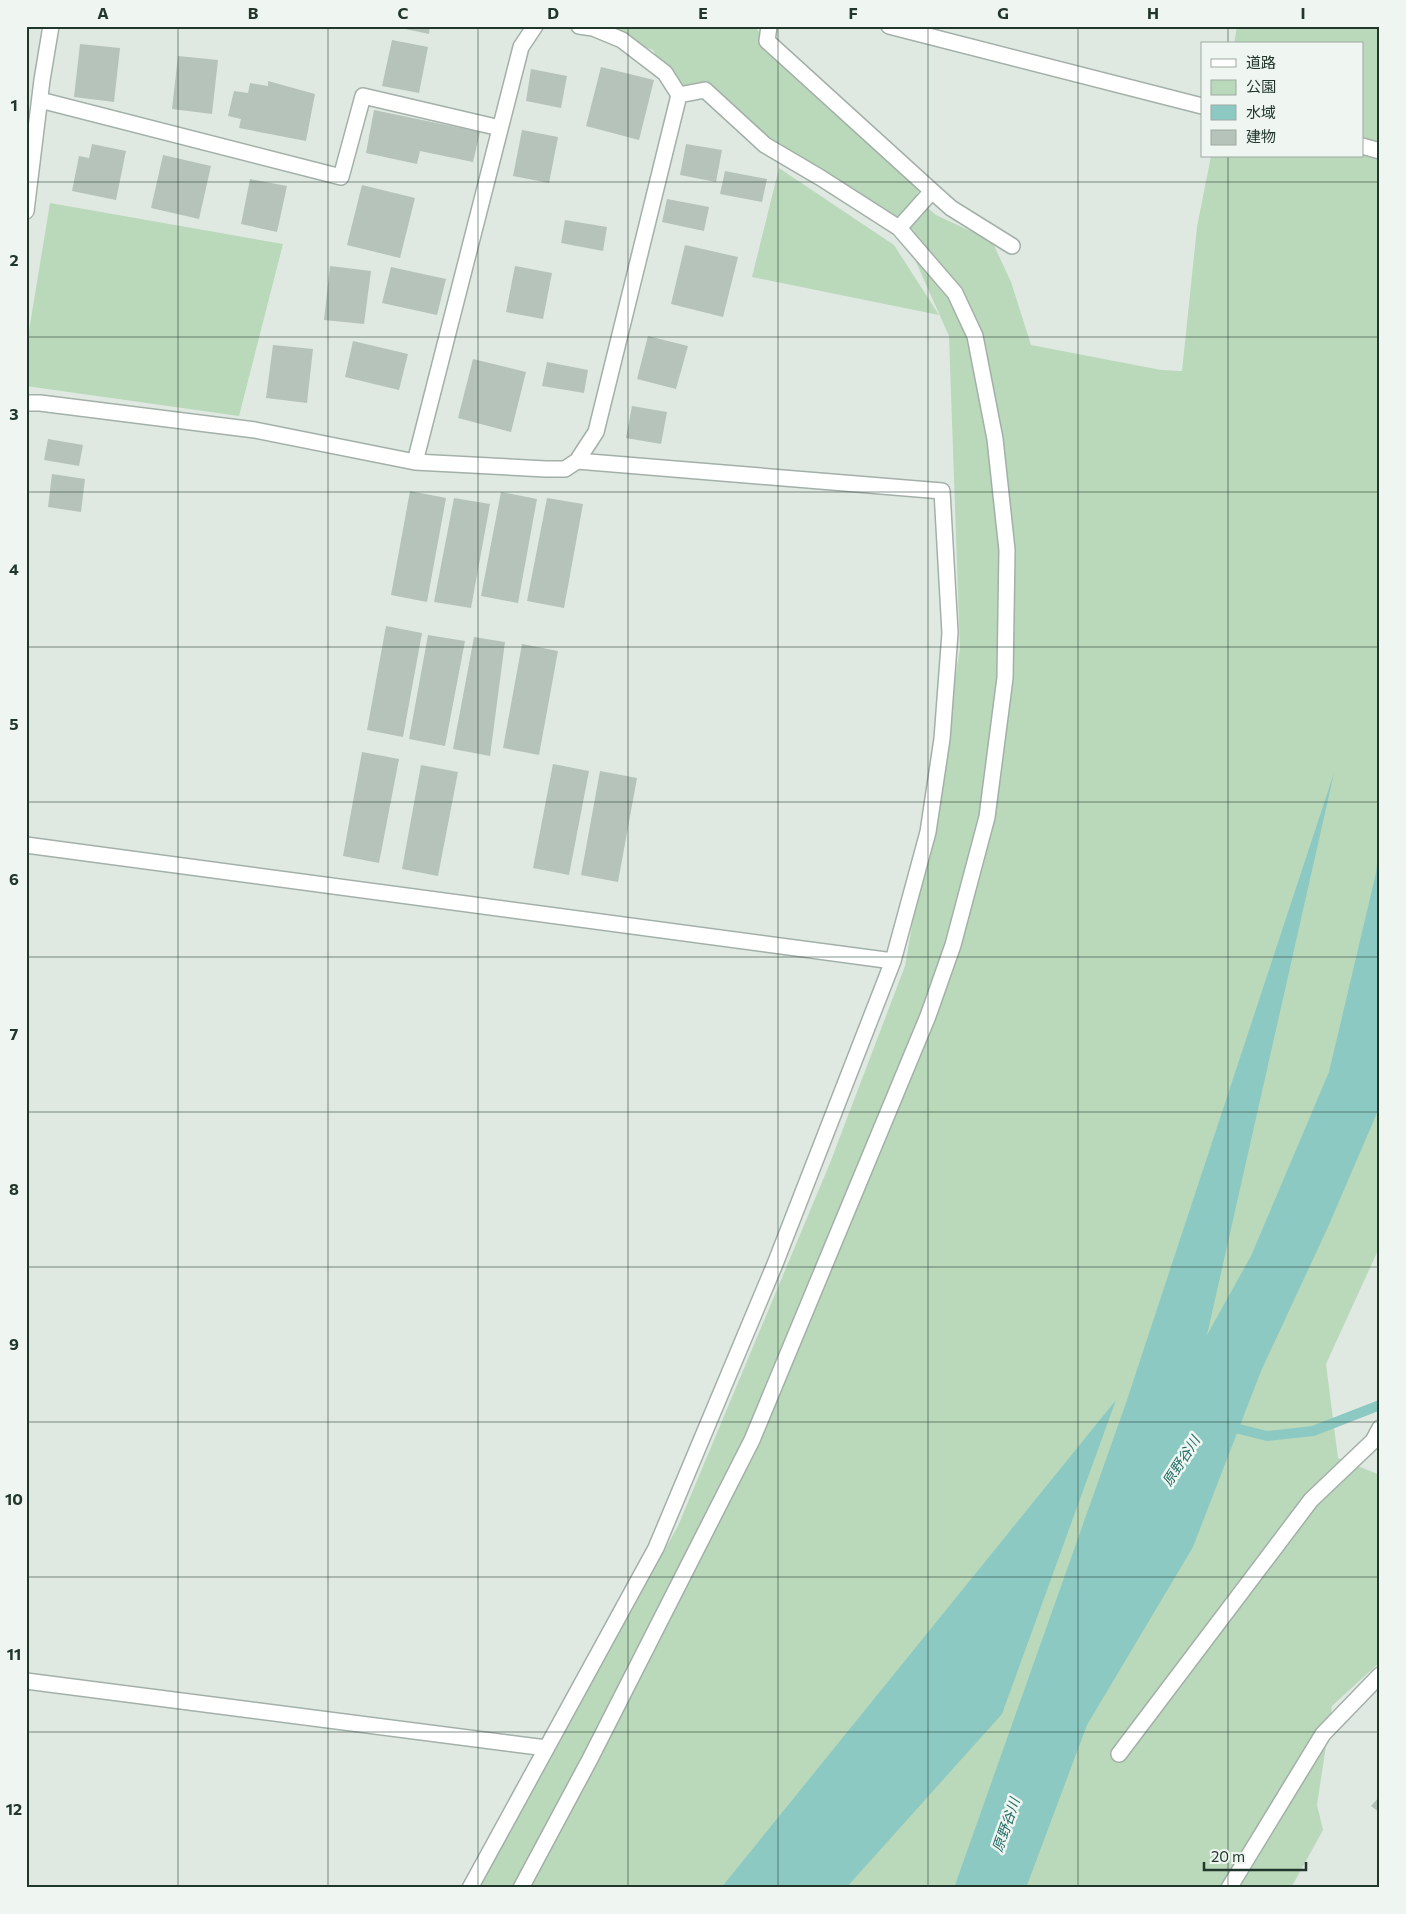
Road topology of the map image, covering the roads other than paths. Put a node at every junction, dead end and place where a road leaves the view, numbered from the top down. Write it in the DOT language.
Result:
graph roads {
  1 [pos="51,26"];
  2 [pos="535,26"];
  3 [pos="579,26"];
  4 [pos="769,26"];
  5 [pos="889,26"];
  6 [pos="679,95"];
  7 [pos="40,100"];
  8 [pos="1201,106"];
  9 [pos="500,128"];
  10 [pos="1364,147"];
  11 [pos="1380,151"];
  12 [pos="932,191"];
  13 [pos="26,211"];
  14 [pos="899,228"];
  15 [pos="1012,246"];
  16 [pos="26,403"];
  17 [pos="577,461"];
  18 [pos="415,462"];
  19 [pos="26,845"];
  20 [pos="893,961"];
  21 [pos="1380,1428"];
  22 [pos="1380,1675"];
  23 [pos="26,1681"];
  24 [pos="546,1748"];
  25 [pos="1120,1754"];
  26 [pos="470,1888"];
  27 [pos="521,1888"];
  28 [pos="1229,1888"];
  1 -- 7 [label="street"];
  2 -- 9 [label="street"];
  3 -- 6 [label="street"];
  4 -- 12 [label="street"];
  5 -- 8 [label="street"];
  6 -- 14 [label="street"];
  6 -- 17 [label="street"];
  7 -- 9 [label="street"];
  7 -- 13 [label="street"];
  9 -- 18 [label="street"];
  10 -- 11 [label="street"];
  12 -- 14 [label="street"];
  12 -- 15 [label="street"];
  14 -- 27 [label="street"];
  16 -- 18 [label="street"];
  17 -- 18 [label="street"];
  17 -- 20 [label="street"];
  19 -- 20 [label="street"];
  20 -- 24 [label="street"];
  21 -- 25 [label="street"];
  22 -- 28 [label="street"];
  23 -- 24 [label="street"];
  24 -- 26 [label="street"];
}
